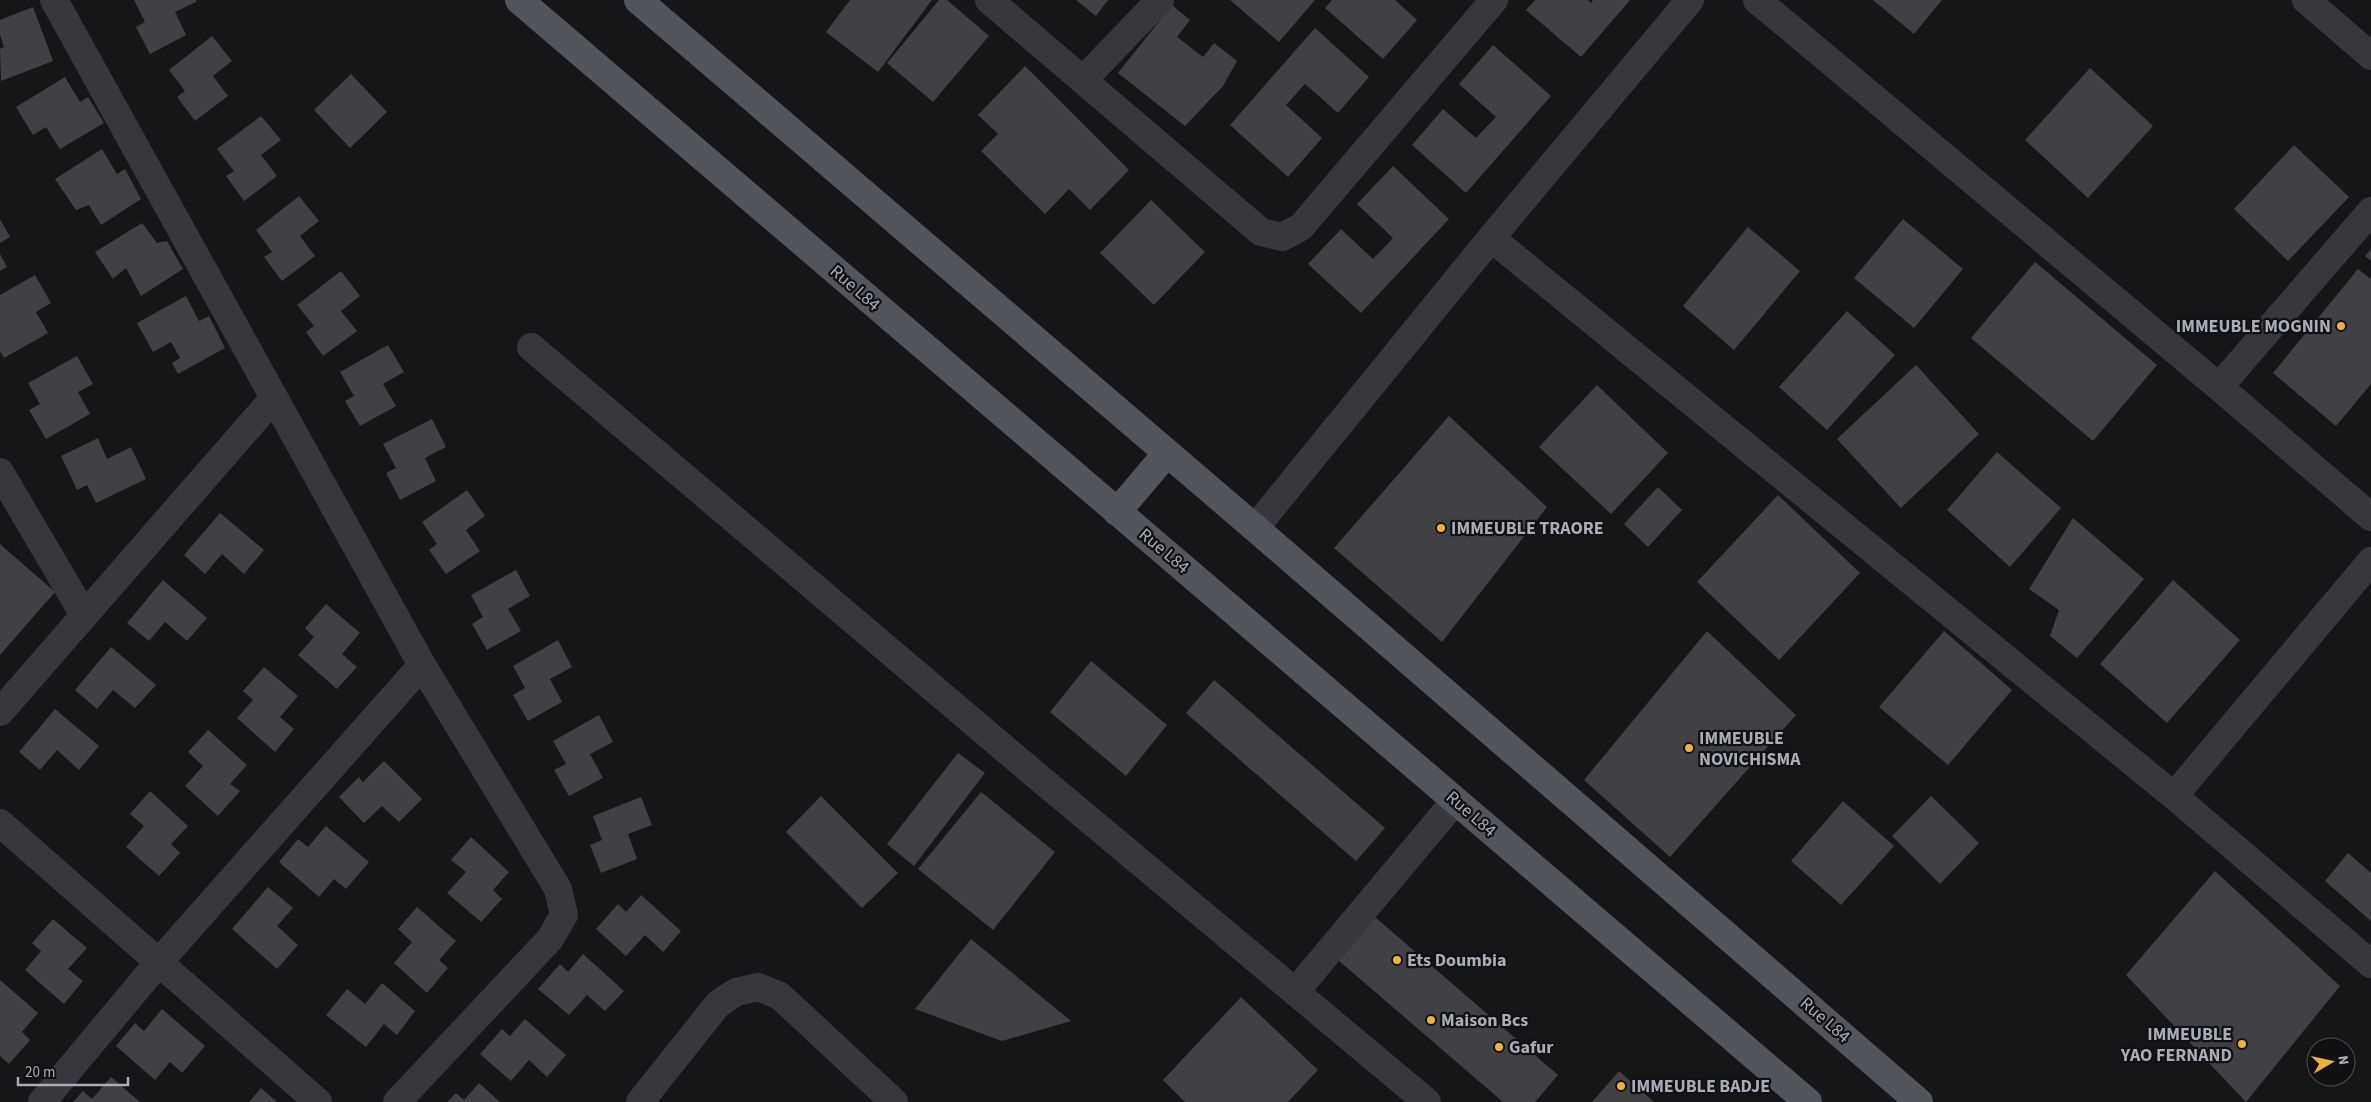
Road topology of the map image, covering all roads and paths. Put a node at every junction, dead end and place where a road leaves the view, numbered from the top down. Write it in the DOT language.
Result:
graph roads {
  1 [pos="54,0"];
  2 [pos="519,0"];
  3 [pos="638,0"];
  4 [pos="989,0"];
  5 [pos="1160,0"];
  6 [pos="1494,0"];
  7 [pos="1690,0"];
  8 [pos="1757,0"];
  9 [pos="2306,0"];
  10 [pos="2371,56"];
  11 [pos="1082,80"];
  12 [pos="2371,211"];
  13 [pos="1491,238"];
  14 [pos="530,347"];
  15 [pos="2219,387"];
  16 [pos="273,399"];
  17 [pos="1168,453"];
  18 [pos="0,472"];
  19 [pos="1117,512"];
  20 [pos="2371,517"];
  21 [pos="1255,528"];
  22 [pos="2371,561"];
  23 [pos="84,614"];
  24 [pos="422,665"];
  25 [pos="0,712"];
  26 [pos="2174,796"];
  27 [pos="1455,801"];
  28 [pos="0,823"];
  29 [pos="159,962"];
  30 [pos="2371,964"];
  31 [pos="1296,992"];
  32 [pos="42,1102"];
  33 [pos="318,1102"];
  34 [pos="397,1102"];
  35 [pos="640,1102"];
  36 [pos="894,1102"];
  37 [pos="1427,1102"];
  38 [pos="1808,1102"];
  39 [pos="1919,1102"];
  1 -- 16 [label="street"];
  2 -- 19 [label="main road, Rue L84"];
  3 -- 17 [label="main road, Rue L84"];
  4 -- 11 [label="street"];
  5 -- 11 [label="street"];
  6 -- 11 [label="street"];
  7 -- 13 [label="street"];
  8 -- 15 [label="street"];
  9 -- 10 [label="street"];
  12 -- 15 [label="street"];
  13 -- 21 [label="street"];
  13 -- 26 [label="street"];
  14 -- 31 [label="street"];
  15 -- 20 [label="street"];
  16 -- 23 [label="street"];
  16 -- 24 [label="street"];
  17 -- 19 [label="main road"];
  17 -- 21 [label="main road, Rue L84"];
  18 -- 23 [label="street"];
  19 -- 27 [label="main road, Rue L84"];
  21 -- 39 [label="main road, Rue L84"];
  22 -- 26 [label="street"];
  23 -- 25 [label="street"];
  24 -- 29 [label="street"];
  24 -- 34 [label="street"];
  26 -- 30 [label="street"];
  27 -- 31 [label="street"];
  27 -- 38 [label="main road, Rue L84"];
  28 -- 29 [label="street"];
  29 -- 32 [label="street"];
  29 -- 33 [label="street"];
  31 -- 37 [label="street"];
  35 -- 36 [label="street"];
}
